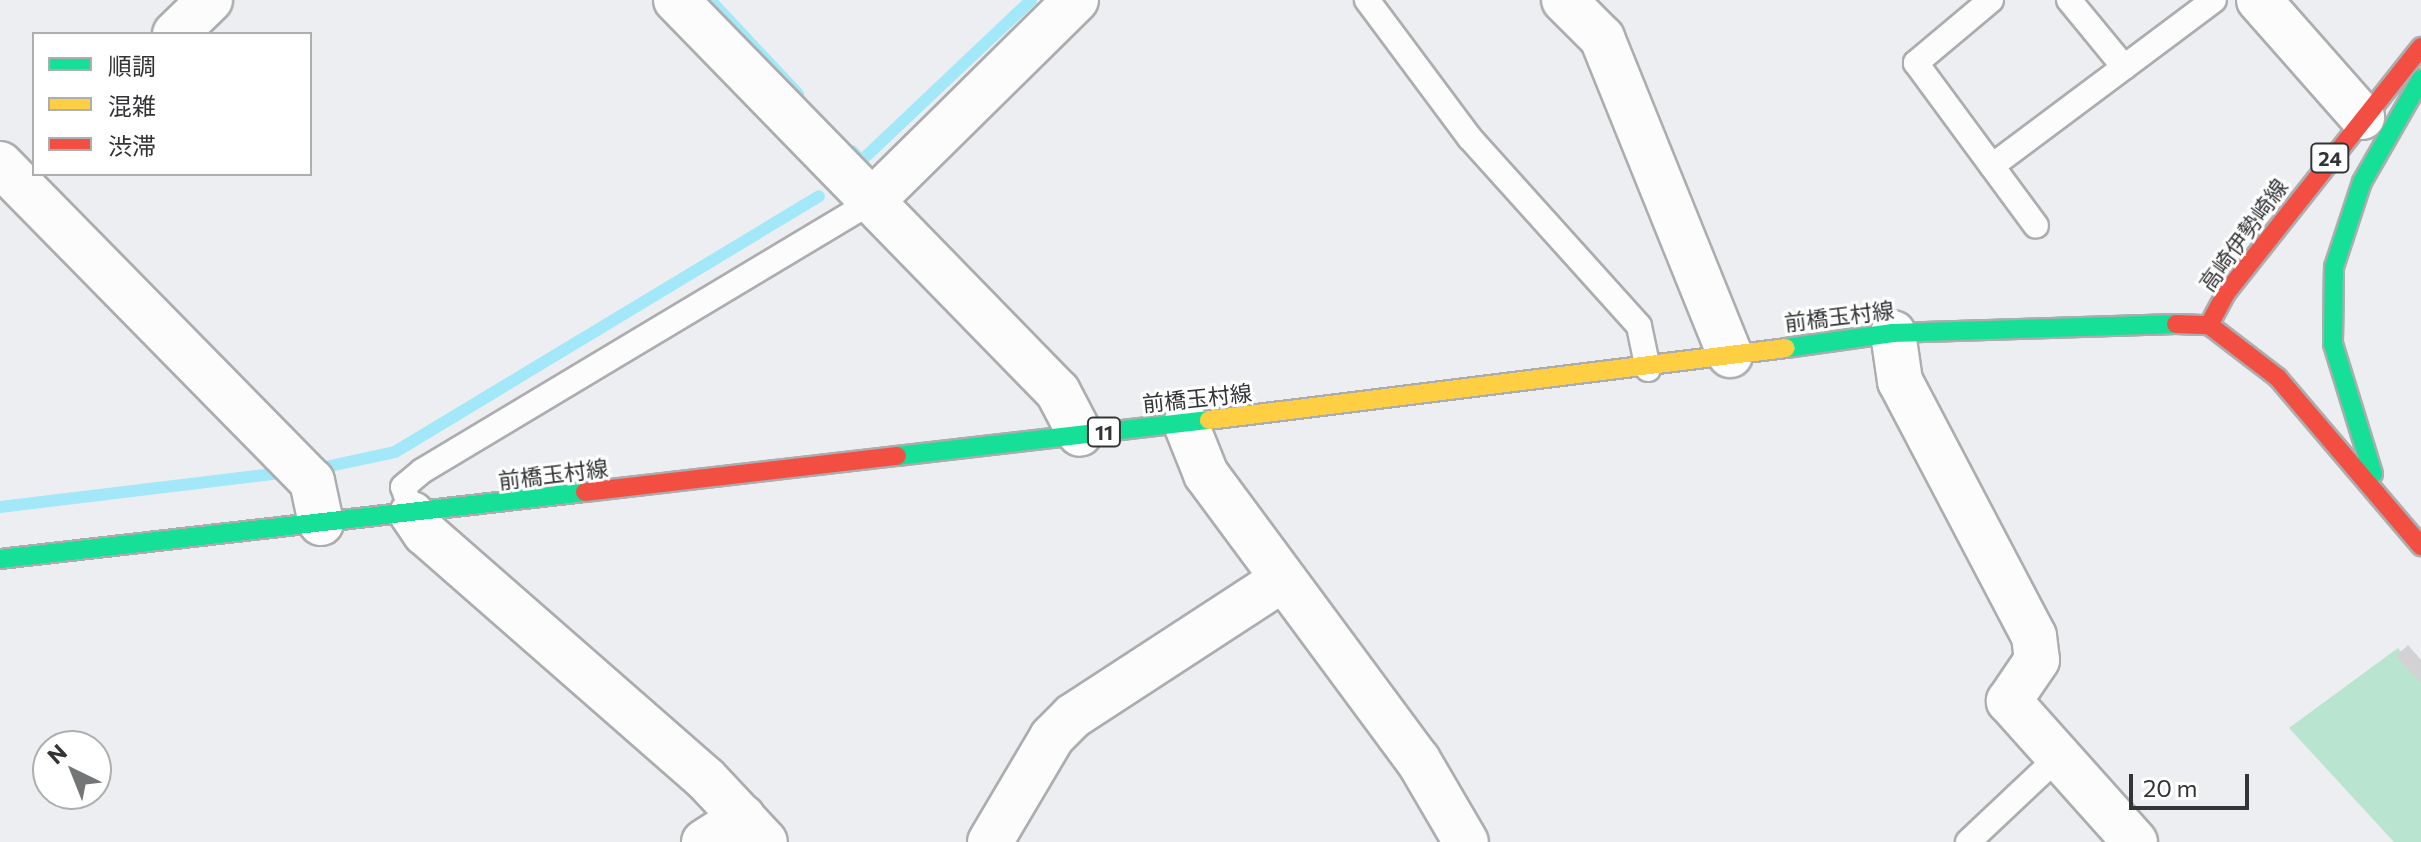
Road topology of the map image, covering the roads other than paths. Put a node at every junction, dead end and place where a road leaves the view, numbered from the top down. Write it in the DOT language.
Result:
graph roads {
  1 [pos="210,0"];
  2 [pos="676,0"];
  3 [pos="1076,0"];
  4 [pos="1367,0"];
  5 [pos="1564,0"];
  6 [pos="1991,0"];
  7 [pos="2069,0"];
  8 [pos="2214,0"];
  9 [pos="2259,0"];
  10 [pos="177,32"];
  11 [pos="2421,47"];
  12 [pos="2124,67"];
  13 [pos="2421,79"];
  14 [pos="2362,117"];
  15 [pos="1992,166"];
  16 [pos="18,174"];
  17 [pos="871,202"];
  18 [pos="2036,226"];
  19 [pos="2209,325"];
  20 [pos="1893,333"];
  21 [pos="1730,355"];
  22 [pos="1648,369"];
  23 [pos="1186,424"];
  24 [pos="1080,434"];
  25 [pos="2382,497"];
  26 [pos="412,514"];
  27 [pos="321,523"];
  28 [pos="2421,546"];
  29 [pos="0,559"];
  30 [pos="1282,580"];
  31 [pos="2056,759"];
  32 [pos="754,830"];
  33 [pos="704,842"];
  34 [pos="990,842"];
  35 [pos="1466,842"];
  36 [pos="1968,842"];
  37 [pos="2135,842"];
  1 -- 10 [label="street"];
  2 -- 17 [label="street"];
  3 -- 17 [label="street"];
  4 -- 22 [label="lane"];
  5 -- 21 [label="street"];
  6 -- 15 [label="lane"];
  7 -- 12 [label="lane"];
  8 -- 12 [label="lane"];
  9 -- 14 [label="street"];
  11 -- 14 [label="main road, 高崎伊勢崎線 / 24"];
  12 -- 15 [label="lane"];
  13 -- 25 [label="main road"];
  14 -- 19 [label="main road, 高崎伊勢崎線 / 24"];
  15 -- 18 [label="lane"];
  16 -- 27 [label="street"];
  17 -- 24 [label="street"];
  17 -- 26 [label="lane"];
  19 -- 20 [label="main road, 前橋玉村線 / 11"];
  19 -- 25 [label="main road, 高崎伊勢崎線"];
  20 -- 21 [label="main road, 前橋玉村線 / 11"];
  20 -- 31 [label="street"];
  21 -- 22 [label="main road, 前橋玉村線 / 11"];
  22 -- 23 [label="main road, 前橋玉村線 / 11"];
  23 -- 24 [label="main road, 前橋玉村線 / 11"];
  23 -- 30 [label="street"];
  24 -- 26 [label="main road, 前橋玉村線 / 11"];
  25 -- 28 [label="main road, 高崎伊勢崎線"];
  26 -- 27 [label="main road, 前橋玉村線 / 11"];
  26 -- 32 [label="street"];
  27 -- 29 [label="main road, 前橋玉村線 / 11"];
  30 -- 34 [label="street"];
  30 -- 35 [label="street"];
  31 -- 36 [label="lane"];
  31 -- 37 [label="street"];
  32 -- 33 [label="street"];
}
